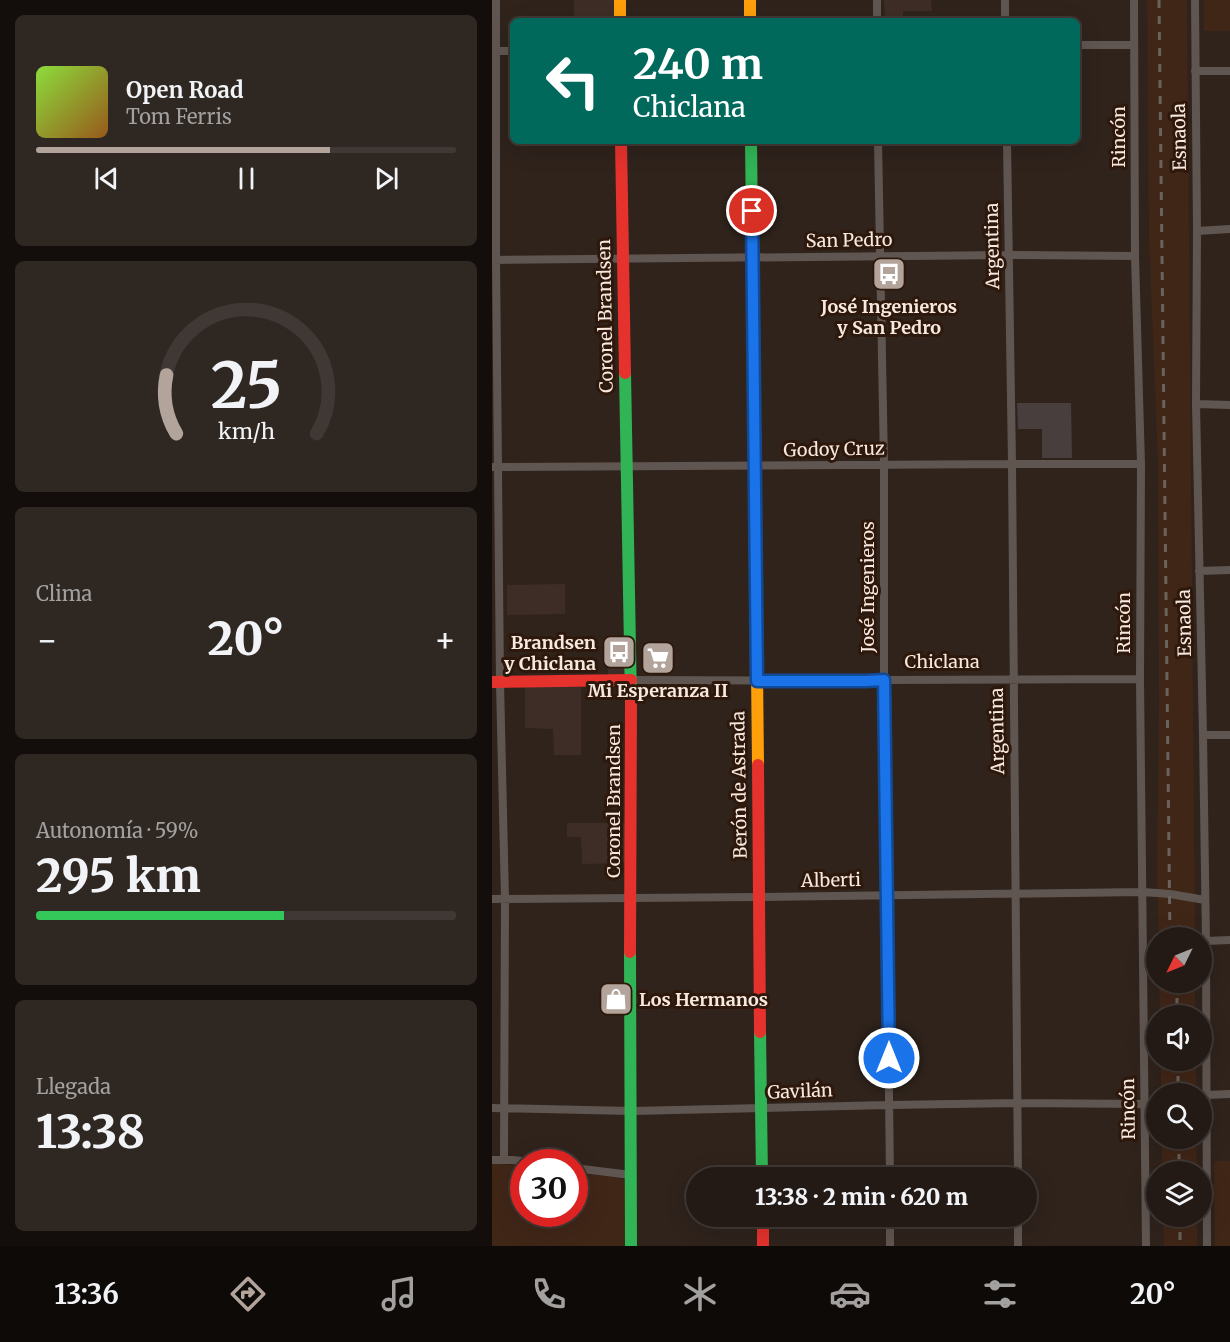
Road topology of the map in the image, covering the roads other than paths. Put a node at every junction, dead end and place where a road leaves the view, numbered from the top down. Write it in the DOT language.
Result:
graph roads {
  1 [pos="496,0"];
  2 [pos="620,0"];
  3 [pos="750,0"];
  4 [pos="877,0"];
  5 [pos="1005,0"];
  6 [pos="1134,0"];
  7 [pos="1195,0"];
  8 [pos="620,18"];
  9 [pos="750,18"];
  10 [pos="876,18"];
  11 [pos="1005,18"];
  12 [pos="1080,45"];
  13 [pos="1134,45"];
  14 [pos="494,51"];
  15 [pos="510,51"];
  16 [pos="1195,71"];
  17 [pos="1230,71"];
  18 [pos="621,144"];
  19 [pos="751,144"];
  20 [pos="878,144"];
  21 [pos="1007,144"];
  22 [pos="1230,229"];
  23 [pos="1197,231"];
  24 [pos="1009,255"];
  25 [pos="879,256"];
  26 [pos="1135,256"];
  27 [pos="752,258"];
  28 [pos="494,260"];
  29 [pos="622,260"];
  30 [pos="1196,405"];
  31 [pos="1230,405"];
  32 [pos="884,464"];
  33 [pos="1012,464"];
  34 [pos="1141,464"];
  35 [pos="755,466"];
  36 [pos="495,467"];
  37 [pos="626,467"];
  38 [pos="1230,570"];
  39 [pos="1199,571"];
  40 [pos="1012,679"];
  41 [pos="1140,679"];
  42 [pos="631,680"];
  43 [pos="884,680"];
  44 [pos="757,681"];
  45 [pos="496,682"];
  46 [pos="1203,735"];
  47 [pos="1230,735"];
  48 [pos="1143,892"];
  49 [pos="1015,894"];
  50 [pos="887,896"];
  51 [pos="758,897"];
  52 [pos="630,898"];
  53 [pos="492,899"];
  54 [pos="505,899"];
  55 [pos="1205,900"];
  56 [pos="1206,927"];
  57 [pos="1230,940"];
  58 [pos="1212,941"];
  59 [pos="1206,993"];
  60 [pos="1206,1083"];
  61 [pos="1230,1094"];
  62 [pos="1212,1095"];
  63 [pos="1017,1103"];
  64 [pos="1145,1104"];
  65 [pos="889,1105"];
  66 [pos="504,1107"];
  67 [pos="492,1108"];
  68 [pos="762,1108"];
  69 [pos="631,1111"];
  70 [pos="1206,1149"];
  71 [pos="492,1160"];
  72 [pos="504,1160"];
  73 [pos="510,1160"];
  74 [pos="762,1167"];
  75 [pos="890,1167"];
  76 [pos="1018,1167"];
  77 [pos="588,1170"];
  78 [pos="631,1175"];
  79 [pos="763,1227"];
  80 [pos="890,1227"];
  81 [pos="1018,1227"];
  82 [pos="632,1246"];
  83 [pos="763,1246"];
  84 [pos="890,1246"];
  85 [pos="1018,1246"];
  86 [pos="1146,1246"];
  87 [pos="1207,1246"];
  1 -- 14 [label="street"];
  2 -- 8 [label="street"];
  3 -- 9 [label="street"];
  4 -- 10 [label="street"];
  5 -- 11 [label="street"];
  6 -- 13 [label="street, Rincón"];
  7 -- 16 [label="street, Esnaola"];
  12 -- 13 [label="street"];
  13 -- 26 [label="street, Rincón"];
  14 -- 15 [label="street"];
  14 -- 28 [label="street"];
  16 -- 17 [label="street"];
  16 -- 23 [label="street, Esnaola"];
  18 -- 29 [label="street, Coronel Brandsen"];
  19 -- 27 [label="street, Berón de Astrada"];
  20 -- 25 [label="street, José Ingenieros"];
  21 -- 24 [label="street, Argentina"];
  22 -- 23 [label="street"];
  23 -- 30 [label="street, Esnaola"];
  24 -- 25 [label="street, San Pedro"];
  24 -- 26 [label="street, San Pedro"];
  24 -- 33 [label="street, Argentina"];
  25 -- 27 [label="street, San Pedro"];
  25 -- 32 [label="street, José Ingenieros"];
  26 -- 34 [label="street, Rincón"];
  27 -- 29 [label="street, San Pedro"];
  27 -- 35 [label="street, Berón de Astrada"];
  28 -- 29 [label="street, San Pedro"];
  28 -- 36 [label="street"];
  29 -- 37 [label="street, Coronel Brandsen"];
  30 -- 31 [label="street"];
  30 -- 39 [label="street, Esnaola"];
  32 -- 33 [label="street, Godoy Cruz"];
  32 -- 35 [label="street, Godoy Cruz"];
  32 -- 43 [label="street, José Ingenieros"];
  33 -- 34 [label="street, Godoy Cruz"];
  33 -- 40 [label="street, Argentina"];
  34 -- 41 [label="street, Rincón"];
  35 -- 37 [label="street, Godoy Cruz"];
  35 -- 44 [label="street, Berón de Astrada"];
  36 -- 37 [label="street, Godoy Cruz"];
  36 -- 45 [label="street"];
  37 -- 42 [label="street, Coronel Brandsen"];
  38 -- 39 [label="street"];
  39 -- 46 [label="street, Esnaola"];
  40 -- 41 [label="street, Chiclana"];
  40 -- 43 [label="street, Chiclana"];
  40 -- 49 [label="street, Argentina"];
  41 -- 48 [label="street, Rincón"];
  42 -- 44 [label="street, Chiclana"];
  42 -- 45 [label="street, Chiclana"];
  42 -- 52 [label="street, Coronel Brandsen"];
  43 -- 44 [label="street, Chiclana"];
  43 -- 50 [label="street, José Ingenieros"];
  44 -- 51 [label="street, Berón de Astrada"];
  45 -- 54 [label="street"];
  46 -- 47 [label="street"];
  46 -- 55 [label="street, Esnaola"];
  48 -- 49 [label="street, Alberti"];
  48 -- 55 [label="street, Alberti"];
  48 -- 64 [label="street, Rincón"];
  49 -- 50 [label="street, Alberti"];
  49 -- 63 [label="street, Argentina"];
  50 -- 51 [label="street, Alberti"];
  50 -- 65 [label="street, José Ingenieros"];
  51 -- 52 [label="street, Alberti"];
  51 -- 68 [label="street, Berón de Astrada"];
  52 -- 54 [label="street, Alberti"];
  52 -- 69 [label="street, Coronel Brandsen"];
  53 -- 54 [label="street, Alberti"];
  54 -- 66 [label="street"];
  55 -- 56 [label="street, Esnaola"];
  57 -- 58 [label="street"];
  59 -- 60 [label="street, Esnaola"];
  61 -- 62 [label="street"];
  63 -- 64 [label="street, Gavilán"];
  63 -- 65 [label="street, Gavilán"];
  63 -- 76 [label="street, Argentina"];
  64 -- 86 [label="street, Rincón"];
  65 -- 68 [label="street, Gavilán"];
  65 -- 75 [label="street, José Ingenieros"];
  66 -- 67 [label="street, Gavilán"];
  66 -- 69 [label="street, Gavilán"];
  66 -- 72 [label="street"];
  68 -- 69 [label="street, Gavilán"];
  68 -- 74 [label="street, Berón de Astrada"];
  69 -- 78 [label="street, Coronel Brandsen"];
  70 -- 87 [label="street, Esnaola"];
  71 -- 72 [label="street"];
  72 -- 73 [label="street"];
  77 -- 78 [label="street"];
  78 -- 82 [label="street, Coronel Brandsen"];
  79 -- 83 [label="street"];
  80 -- 84 [label="street"];
  81 -- 85 [label="street"];
}
